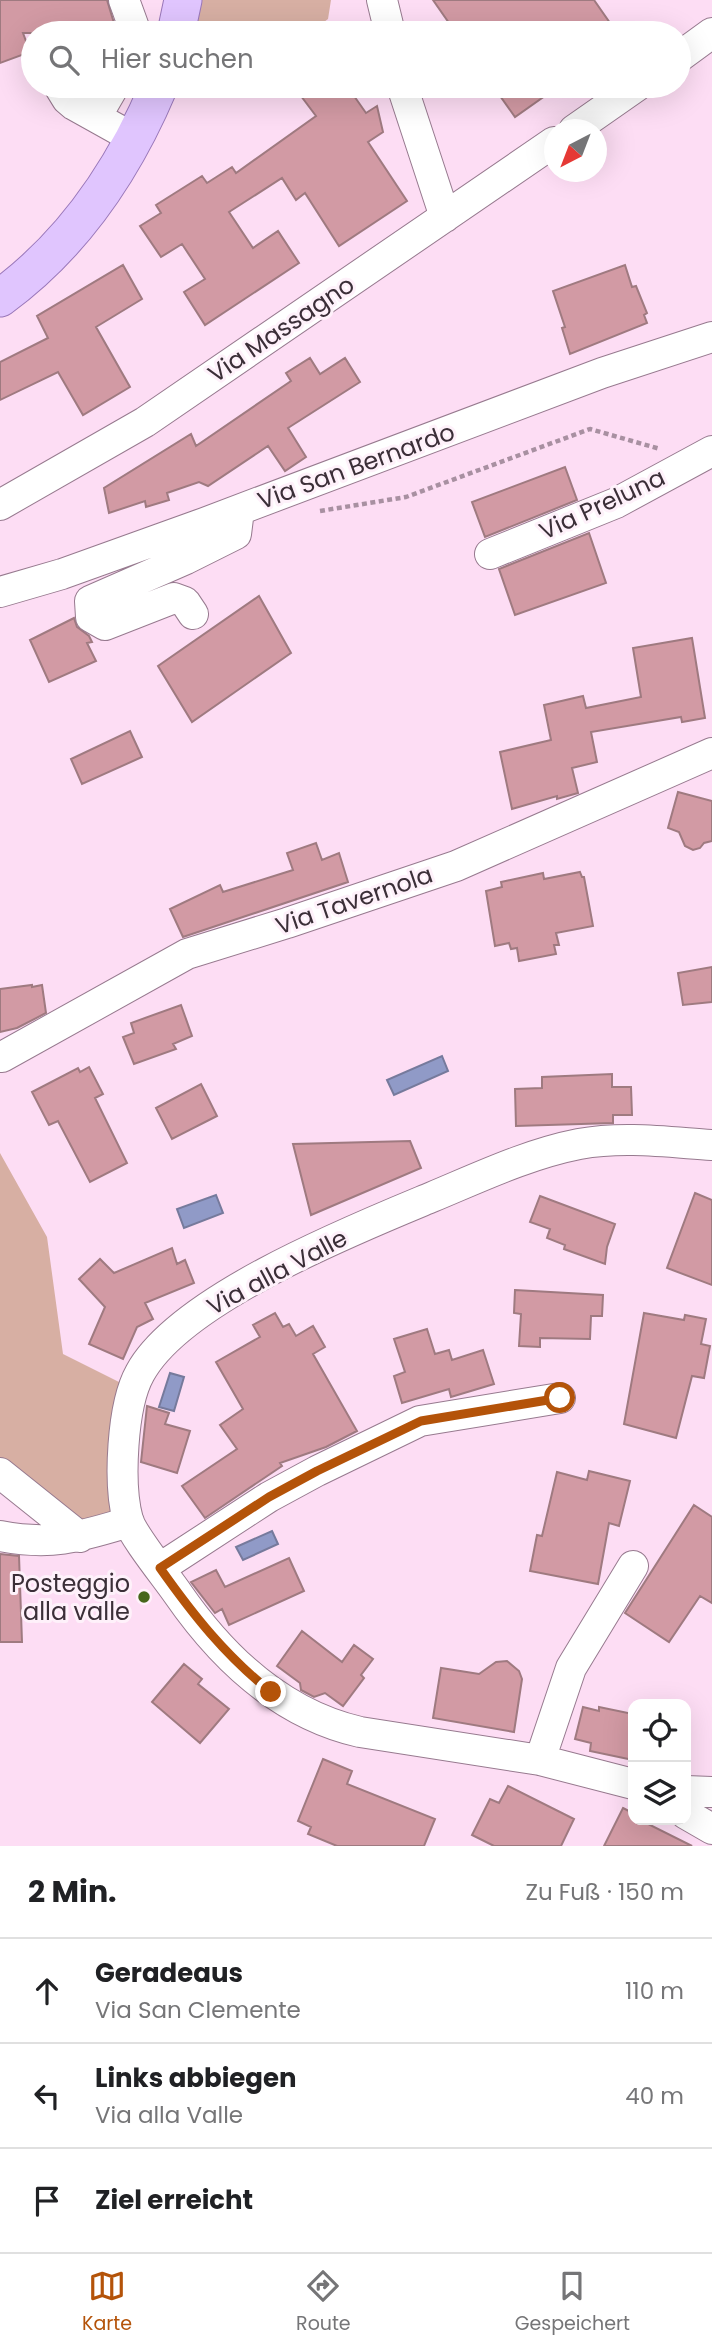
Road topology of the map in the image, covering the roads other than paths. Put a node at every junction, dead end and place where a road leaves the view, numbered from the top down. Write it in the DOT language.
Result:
graph roads {
  1 [pos="124,0"];
  2 [pos="183,0"];
  3 [pos="382,0"];
  4 [pos="132,21"];
  5 [pos="179,21"];
  6 [pos="387,21"];
  7 [pos="712,33"];
  8 [pos="691,48"];
  9 [pos="66,98"];
  10 [pos="107,98"];
  11 [pos="154,98"];
  12 [pos="406,98"];
  13 [pos="620,98"];
  14 [pos="96,117"];
  15 [pos="590,119"];
  16 [pos="135,139"];
  17 [pos="544,150"];
  18 [pos="445,217"];
  19 [pos="0,298"];
  20 [pos="712,337"];
  21 [pos="704,455"];
  22 [pos="0,505"];
  23 [pos="239,510"];
  24 [pos="490,554"];
  25 [pos="0,592"];
  26 [pos="193,614"];
  27 [pos="712,753"];
  28 [pos="2,1057"];
  29 [pos="712,1145"];
  30 [pos="560,1398"];
  31 [pos="0,1473"];
  32 [pos="129,1522"];
  33 [pos="0,1536"];
  34 [pos="80,1537"];
  35 [pos="633,1566"];
  36 [pos="160,1568"];
  37 [pos="540,1760"];
  38 [pos="628,1783"];
  39 [pos="691,1791"];
  40 [pos="712,1791"];
  41 [pos="691,1817"];
  42 [pos="712,1829"];
  1 -- 4 [label="street"];
  2 -- 5 [label="main road"];
  3 -- 6 [label="street"];
  7 -- 8 [label="street"];
  9 -- 14 [label="street"];
  10 -- 14 [label="street"];
  11 -- 16 [label="main road"];
  12 -- 18 [label="street"];
  13 -- 15 [label="street"];
  14 -- 16 [label="street"];
  16 -- 19 [label="main road"];
  17 -- 18 [label="street, Via Massagno"];
  18 -- 22 [label="street, Via Massagno"];
  20 -- 23 [label="street, Via San Bernardo"];
  21 -- 24 [label="street, Via Preluna"];
  23 -- 25 [label="street, Via San Bernardo"];
  23 -- 26 [label="street"];
  27 -- 28 [label="street, Via Tavernola"];
  29 -- 32 [label="street, Via alla Valle"];
  30 -- 36 [label="street"];
  31 -- 34 [label="street"];
  32 -- 34 [label="street"];
  32 -- 36 [label="street, Via alla Valle"];
  33 -- 34 [label="street"];
  35 -- 37 [label="street"];
  36 -- 37 [label="street, Via alla Valle"];
  37 -- 38 [label="street, Via alla Valle"];
  39 -- 40 [label="street"];
  41 -- 42 [label="street"];
}
